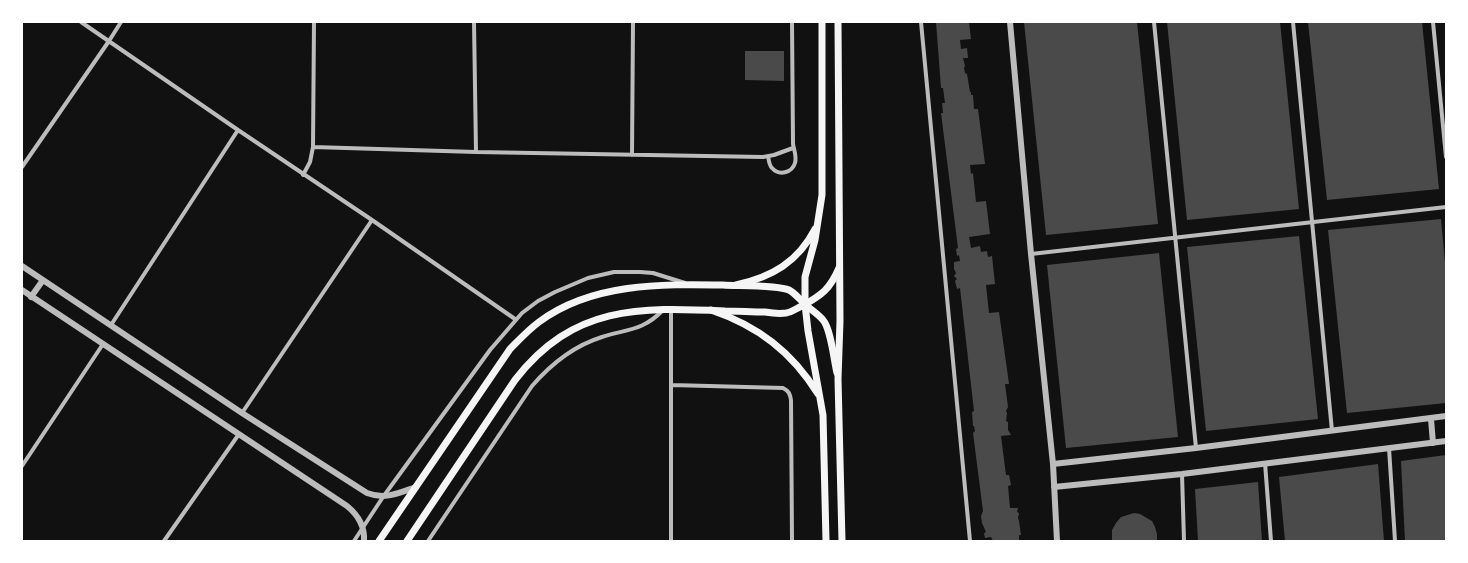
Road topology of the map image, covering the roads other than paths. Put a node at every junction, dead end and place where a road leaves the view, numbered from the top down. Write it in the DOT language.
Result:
graph roads {
  1 [pos="81,22"];
  2 [pos="121,22"];
  3 [pos="314,22"];
  4 [pos="474,22"];
  5 [pos="633,22"];
  6 [pos="792,22"];
  7 [pos="822,22"];
  8 [pos="838,22"];
  9 [pos="921,22"];
  10 [pos="1010,22"];
  11 [pos="1154,22"];
  12 [pos="1293,22"];
  13 [pos="1433,22"];
  14 [pos="109,41"];
  15 [pos="238,130"];
  16 [pos="314,147"];
  17 [pos="793,148"];
  18 [pos="476,152"];
  19 [pos="632,155"];
  20 [pos="768,156"];
  21 [pos="1446,157"];
  22 [pos="22,167"];
  23 [pos="303,175"];
  24 [pos="1446,207"];
  25 [pos="372,220"];
  26 [pos="1312,222"];
  27 [pos="818,223"];
  28 [pos="1175,238"];
  29 [pos="1031,254"];
  30 [pos="22,266"];
  31 [pos="839,268"];
  32 [pos="43,280"];
  33 [pos="688,285"];
  34 [pos="736,286"];
  35 [pos="22,290"];
  36 [pos="31,297"];
  37 [pos="805,304"];
  38 [pos="667,310"];
  39 [pos="711,310"];
  40 [pos="515,319"];
  41 [pos="110,325"];
  42 [pos="103,344"];
  43 [pos="838,379"];
  44 [pos="672,385"];
  45 [pos="821,399"];
  46 [pos="242,413"];
  47 [pos="1446,416"];
  48 [pos="1430,419"];
  49 [pos="1332,431"];
  50 [pos="239,434"];
  51 [pos="1446,441"];
  52 [pos="1433,443"];
  53 [pos="1196,448"];
  54 [pos="1389,448"];
  55 [pos="1052,464"];
  56 [pos="1265,464"];
  57 [pos="22,466"];
  58 [pos="1182,474"];
  59 [pos="416,487"];
  60 [pos="1054,487"];
  61 [pos="383,497"];
  62 [pos="363,528"];
  63 [pos="164,541"];
  64 [pos="354,541"];
  65 [pos="364,541"];
  66 [pos="379,541"];
  67 [pos="407,541"];
  68 [pos="428,541"];
  69 [pos="671,541"];
  70 [pos="792,541"];
  71 [pos="826,541"];
  72 [pos="842,541"];
  73 [pos="970,541"];
  74 [pos="1057,541"];
  75 [pos="1184,541"];
  76 [pos="1271,541"];
  77 [pos="1395,541"];
  1 -- 14 [label="street"];
  2 -- 14 [label="street"];
  3 -- 16 [label="street"];
  4 -- 18 [label="street"];
  5 -- 19 [label="street"];
  6 -- 17 [label="street"];
  7 -- 27 [label="main road"];
  8 -- 31 [label="main road"];
  9 -- 73 [label="street"];
  10 -- 29 [label="street"];
  11 -- 28 [label="street"];
  12 -- 26 [label="street"];
  13 -- 21 [label="street"];
  14 -- 15 [label="street"];
  14 -- 22 [label="street"];
  15 -- 23 [label="street"];
  15 -- 41 [label="street"];
  16 -- 18 [label="street"];
  16 -- 23 [label="street"];
  17 -- 20 [label="street"];
  17 -- 20 [label="street"];
  18 -- 19 [label="street"];
  19 -- 20 [label="street"];
  23 -- 25 [label="street"];
  24 -- 26 [label="street"];
  25 -- 40 [label="street"];
  25 -- 46 [label="street"];
  26 -- 28 [label="street"];
  26 -- 49 [label="street"];
  27 -- 34 [label="main road"];
  27 -- 37 [label="main road"];
  28 -- 29 [label="street"];
  28 -- 53 [label="street"];
  29 -- 55 [label="street"];
  30 -- 32 [label="street"];
  31 -- 37 [label="main road"];
  31 -- 43 [label="main road"];
  32 -- 36 [label="street"];
  32 -- 41 [label="street"];
  33 -- 34 [label="main road"];
  33 -- 40 [label="street"];
  33 -- 59 [label="main road"];
  34 -- 37 [label="main road"];
  35 -- 36 [label="street"];
  36 -- 42 [label="street"];
  37 -- 39 [label="main road"];
  37 -- 43 [label="main road"];
  37 -- 45 [label="main road"];
  38 -- 39 [label="main road"];
  38 -- 44 [label="street"];
  38 -- 67 [label="main road"];
  38 -- 68 [label="street"];
  39 -- 45 [label="main road"];
  40 -- 61 [label="street"];
  41 -- 46 [label="street"];
  42 -- 50 [label="street"];
  42 -- 57 [label="street"];
  43 -- 72 [label="main road"];
  44 -- 69 [label="street"];
  44 -- 70 [label="street"];
  45 -- 71 [label="main road"];
  46 -- 61 [label="street"];
  47 -- 48 [label="street"];
  48 -- 49 [label="street"];
  48 -- 52 [label="street"];
  49 -- 53 [label="street"];
  50 -- 62 [label="street"];
  50 -- 63 [label="street"];
  51 -- 52 [label="street"];
  52 -- 54 [label="street"];
  53 -- 55 [label="street"];
  54 -- 56 [label="street"];
  54 -- 77 [label="street"];
  55 -- 60 [label="street"];
  56 -- 58 [label="street"];
  56 -- 76 [label="street"];
  58 -- 60 [label="street"];
  58 -- 75 [label="street"];
  59 -- 61 [label="street"];
  59 -- 66 [label="main road"];
  60 -- 74 [label="street"];
  61 -- 62 [label="street"];
  62 -- 64 [label="street"];
  62 -- 65 [label="street"];
}
